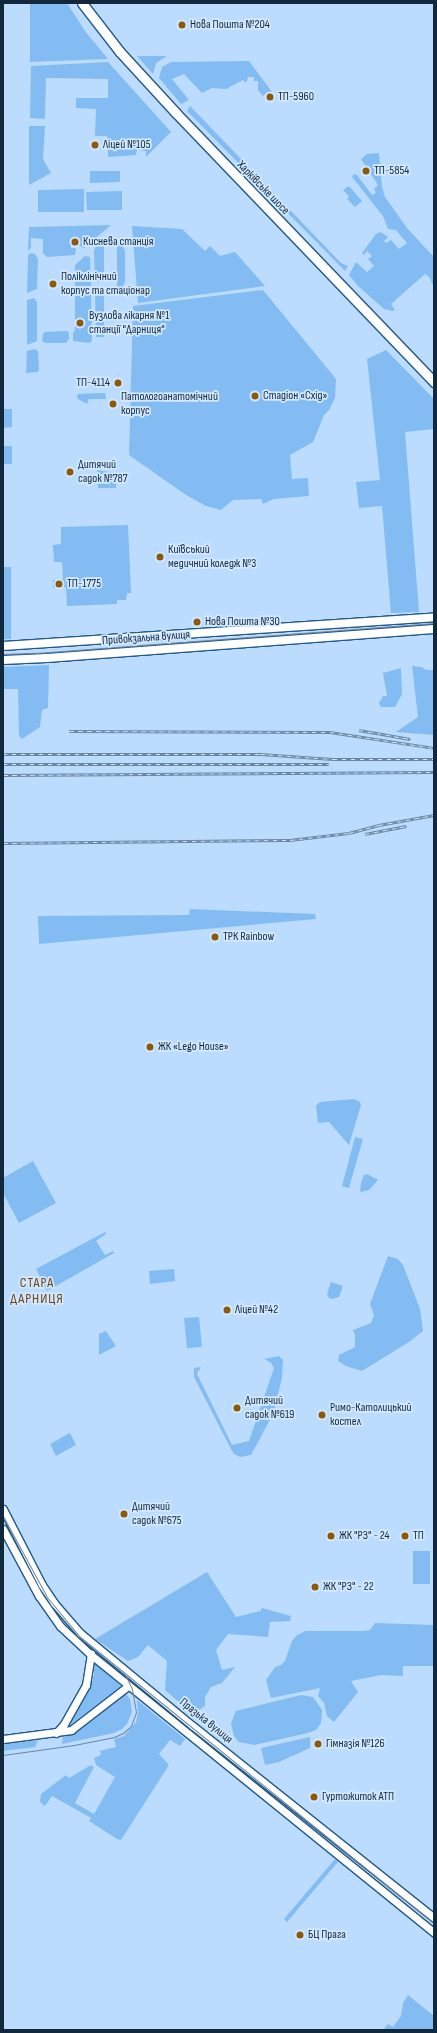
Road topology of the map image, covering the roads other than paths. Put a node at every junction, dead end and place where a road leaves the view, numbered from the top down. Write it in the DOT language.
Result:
graph roads {
  1 [pos="82,3"];
  2 [pos="434,382"];
  3 [pos="434,617"];
  4 [pos="434,629"];
  5 [pos="3,646"];
  6 [pos="3,660"];
  7 [pos="3,1509"];
  8 [pos="3,1529"];
  9 [pos="96,1646"];
  10 [pos="90,1654"];
  11 [pos="128,1686"];
  12 [pos="194,1727"];
  13 [pos="56,1733"];
  14 [pos="189,1735"];
  15 [pos="3,1739"];
  16 [pos="434,1918"];
  17 [pos="434,1933"];
  1 -- 2 [label="main road, Харківське шосе"];
  3 -- 5 [label="main road, Привокзальна вулиця"];
  4 -- 6 [label="main road, Привокзальна вулиця"];
  7 -- 9 [label="street, Празька вулиця"];
  8 -- 10 [label="street, Празька вулиця"];
  9 -- 10 [label="street"];
  9 -- 12 [label="street, Празька вулиця"];
  10 -- 11 [label="street, Празька вулиця"];
  10 -- 13 [label="street"];
  11 -- 13 [label="street"];
  11 -- 14 [label="street, Празька вулиця"];
  12 -- 14 [label="street"];
  12 -- 16 [label="street, Празька вулиця"];
  13 -- 15 [label="street"];
  14 -- 17 [label="street, Празька вулиця"];
}
